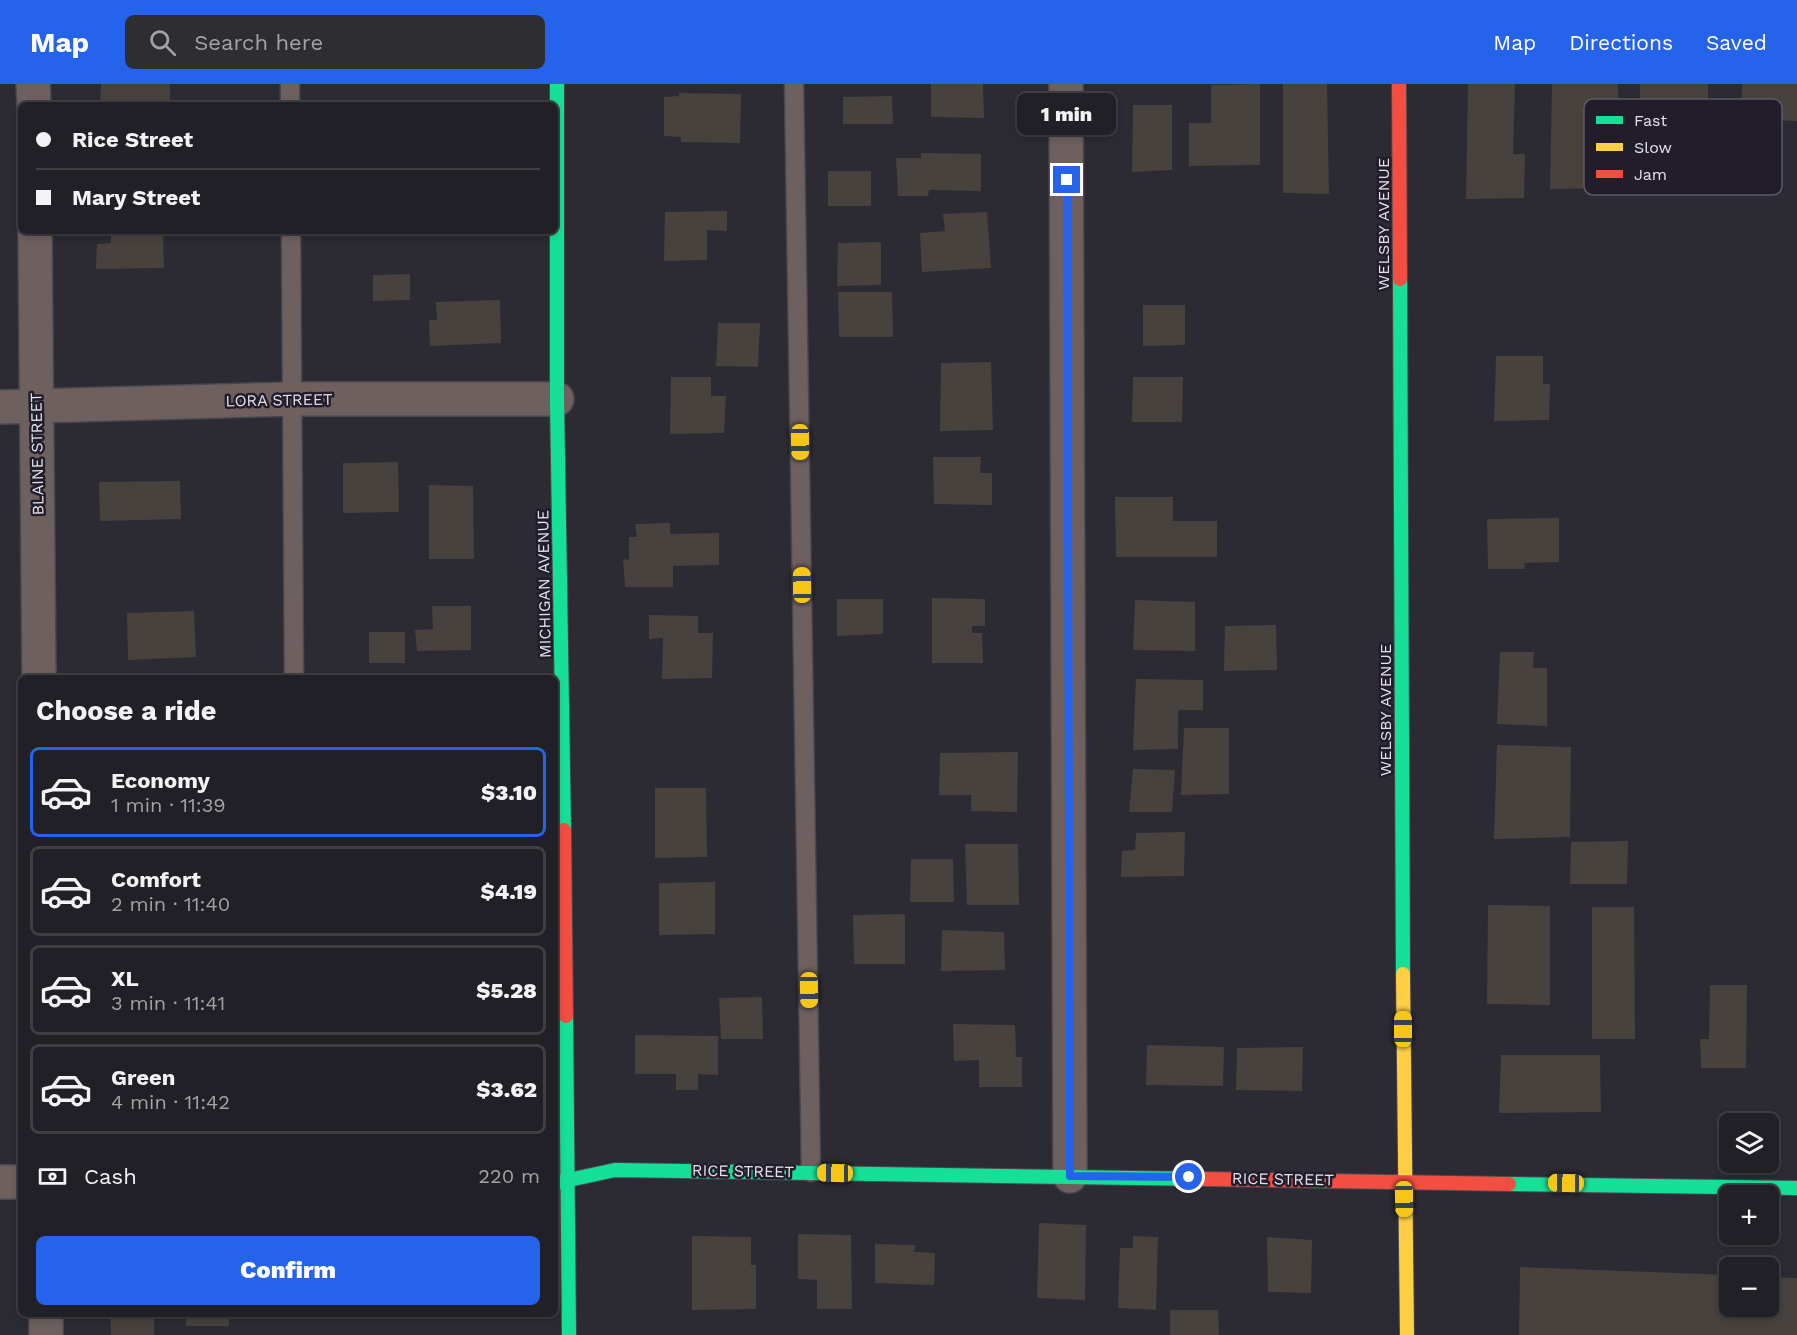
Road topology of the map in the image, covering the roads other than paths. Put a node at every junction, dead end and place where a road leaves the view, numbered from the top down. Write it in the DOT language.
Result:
graph roads {
  1 [pos="33,84"];
  2 [pos="290,84"];
  3 [pos="557,84"];
  4 [pos="794,84"];
  5 [pos="1066,84"];
  6 [pos="1399,84"];
  7 [pos="34,102"];
  8 [pos="290,102"];
  9 [pos="557,102"];
  10 [pos="35,234"];
  11 [pos="291,234"];
  12 [pos="557,234"];
  13 [pos="292,399"];
  14 [pos="557,399"];
  15 [pos="0,406"];
  16 [pos="37,406"];
  17 [pos="39,675"];
  18 [pos="294,675"];
  19 [pos="811,1172"];
  20 [pos="1070,1176"];
  21 [pos="1404,1180"];
  22 [pos="0,1182"];
  23 [pos="18,1182"];
  24 [pos="562,1182"];
  25 [pos="1797,1188"];
  26 [pos="46,1317"];
  27 [pos="46,1335"];
  28 [pos="569,1335"];
  29 [pos="1407,1335"];
  1 -- 7 [label="street"];
  2 -- 8 [label="lane"];
  3 -- 9 [label="street, MICHIGAN AVENUE"];
  4 -- 19 [label="lane"];
  5 -- 20 [label="street"];
  6 -- 21 [label="street, WELSBY AVENUE"];
  10 -- 16 [label="street, BLAINE STREET"];
  11 -- 13 [label="lane"];
  12 -- 14 [label="street, MICHIGAN AVENUE"];
  13 -- 14 [label="street, LORA STREET"];
  13 -- 16 [label="street, LORA STREET"];
  13 -- 18 [label="lane"];
  14 -- 24 [label="street, MICHIGAN AVENUE"];
  15 -- 16 [label="street, LORA STREET"];
  16 -- 17 [label="street, BLAINE STREET"];
  19 -- 20 [label="street, RICE STREET"];
  19 -- 24 [label="street, RICE STREET"];
  20 -- 21 [label="street, RICE STREET"];
  21 -- 25 [label="street, RICE STREET"];
  21 -- 29 [label="street, WELSBY AVENUE"];
  22 -- 23 [label="street"];
  24 -- 28 [label="street, MICHIGAN AVENUE"];
  26 -- 27 [label="street"];
}
